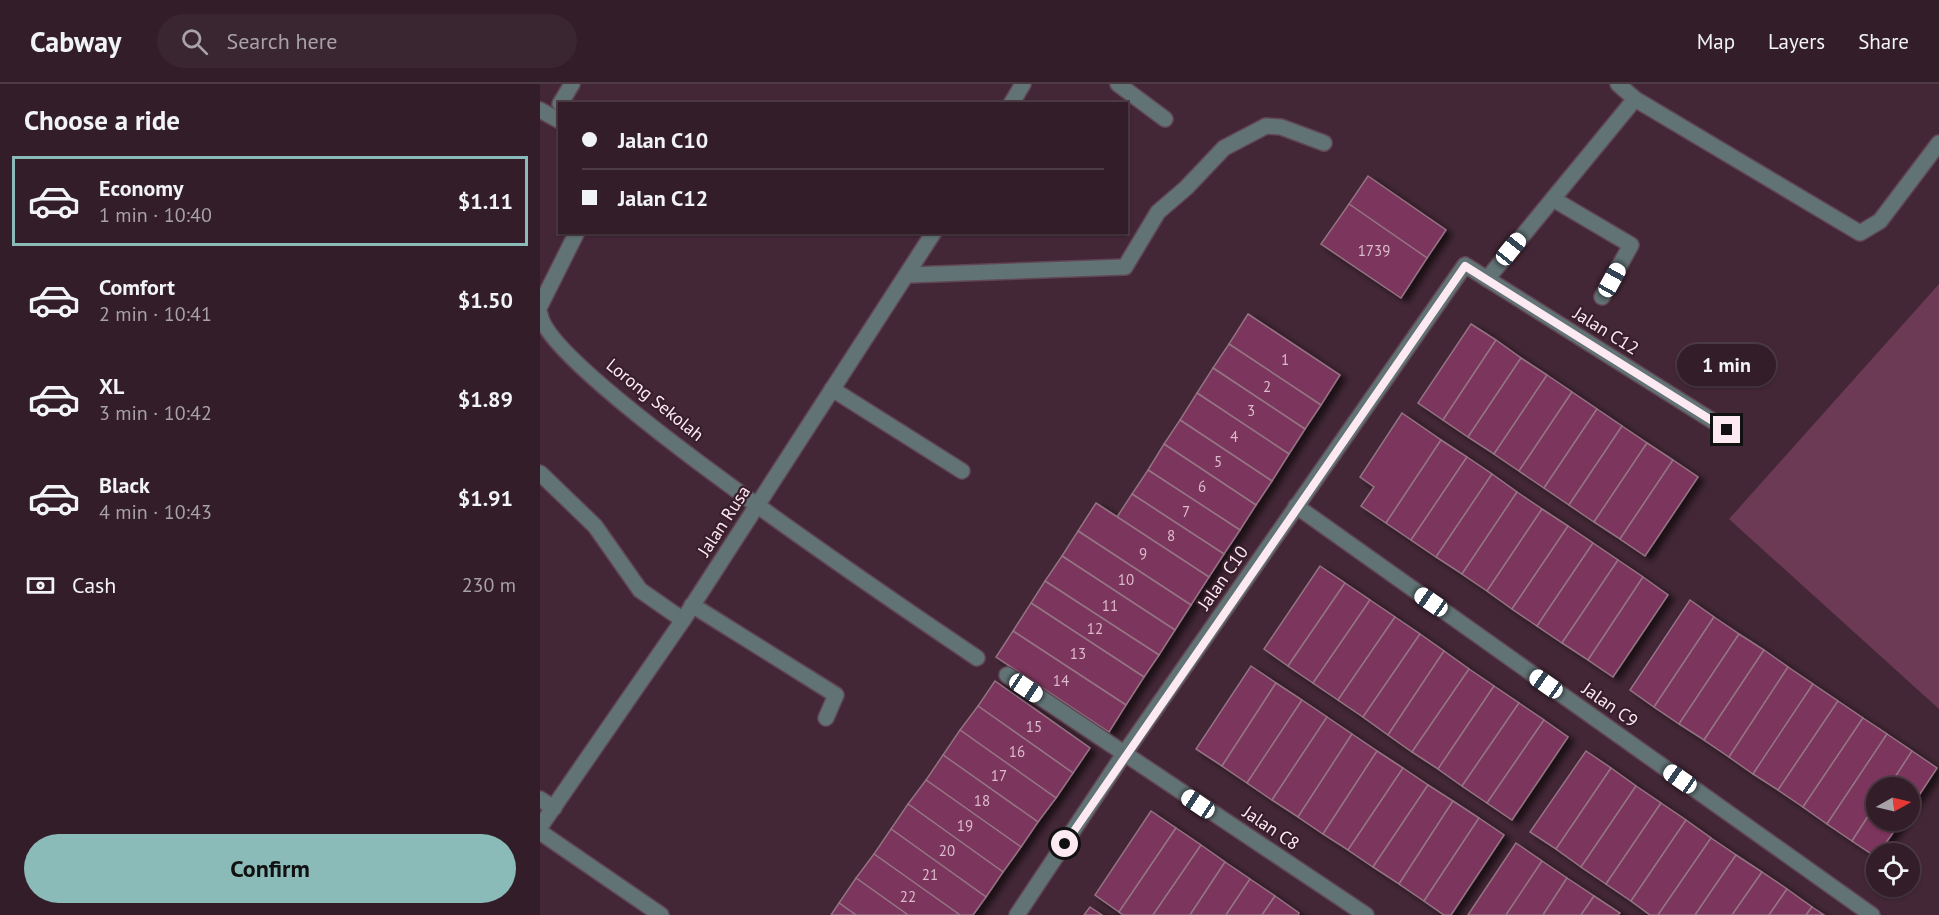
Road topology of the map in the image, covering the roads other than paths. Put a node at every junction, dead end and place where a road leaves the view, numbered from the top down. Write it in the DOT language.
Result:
graph roads {
  1 [pos="572,84"];
  2 [pos="1023,84"];
  3 [pos="1118,84"];
  4 [pos="1618,84"];
  5 [pos="1635,99"];
  6 [pos="560,102"];
  7 [pos="1012,102"];
  8 [pos="1165,119"];
  9 [pos="1324,143"];
  10 [pos="1939,143"];
  11 [pos="1553,198"];
  12 [pos="576,234"];
  13 [pos="933,234"];
  14 [pos="1465,266"];
  15 [pos="909,275"];
  16 [pos="1487,279"];
  17 [pos="1602,297"];
  18 [pos="540,315"];
  19 [pos="832,389"];
  20 [pos="1727,430"];
  21 [pos="962,471"];
  22 [pos="540,474"];
  23 [pos="757,506"];
  24 [pos="1296,506"];
  25 [pos="692,605"];
  26 [pos="683,620"];
  27 [pos="977,658"];
  28 [pos="1007,675"];
  29 [pos="826,718"];
  30 [pos="1124,754"];
  31 [pos="540,799"];
  32 [pos="554,808"];
  33 [pos="540,827"];
  34 [pos="540,832"];
  35 [pos="661,915"];
  36 [pos="1017,915"];
  37 [pos="1366,915"];
  38 [pos="1872,915"];
  1 -- 6 [label="street"];
  2 -- 7 [label="street"];
  3 -- 8 [label="street"];
  4 -- 5 [label="street"];
  5 -- 10 [label="street"];
  5 -- 11 [label="street"];
  9 -- 15 [label="street"];
  11 -- 16 [label="street"];
  11 -- 17 [label="street"];
  12 -- 18 [label="street, Lorong Sekolah"];
  13 -- 15 [label="street, Jalan Rusa"];
  14 -- 16 [label="street, Jalan C12"];
  14 -- 24 [label="street, Jalan C10"];
  15 -- 19 [label="street, Jalan Rusa"];
  16 -- 20 [label="street, Jalan C12"];
  18 -- 23 [label="street, Lorong Sekolah"];
  19 -- 21 [label="street"];
  19 -- 23 [label="street, Jalan Rusa"];
  22 -- 26 [label="street"];
  23 -- 25 [label="street, Jalan Rusa"];
  23 -- 27 [label="street, Lorong Sekolah"];
  24 -- 30 [label="street, Jalan C10"];
  24 -- 38 [label="street, Jalan C9"];
  25 -- 26 [label="street, Jalan Rusa"];
  25 -- 29 [label="street"];
  26 -- 32 [label="street, Jalan Rusa"];
  28 -- 30 [label="street, Jalan C8"];
  30 -- 36 [label="street, Jalan C10"];
  30 -- 37 [label="street, Jalan C8"];
  31 -- 32 [label="street"];
  32 -- 33 [label="street, Jalan Rusa"];
  34 -- 35 [label="street"];
}
